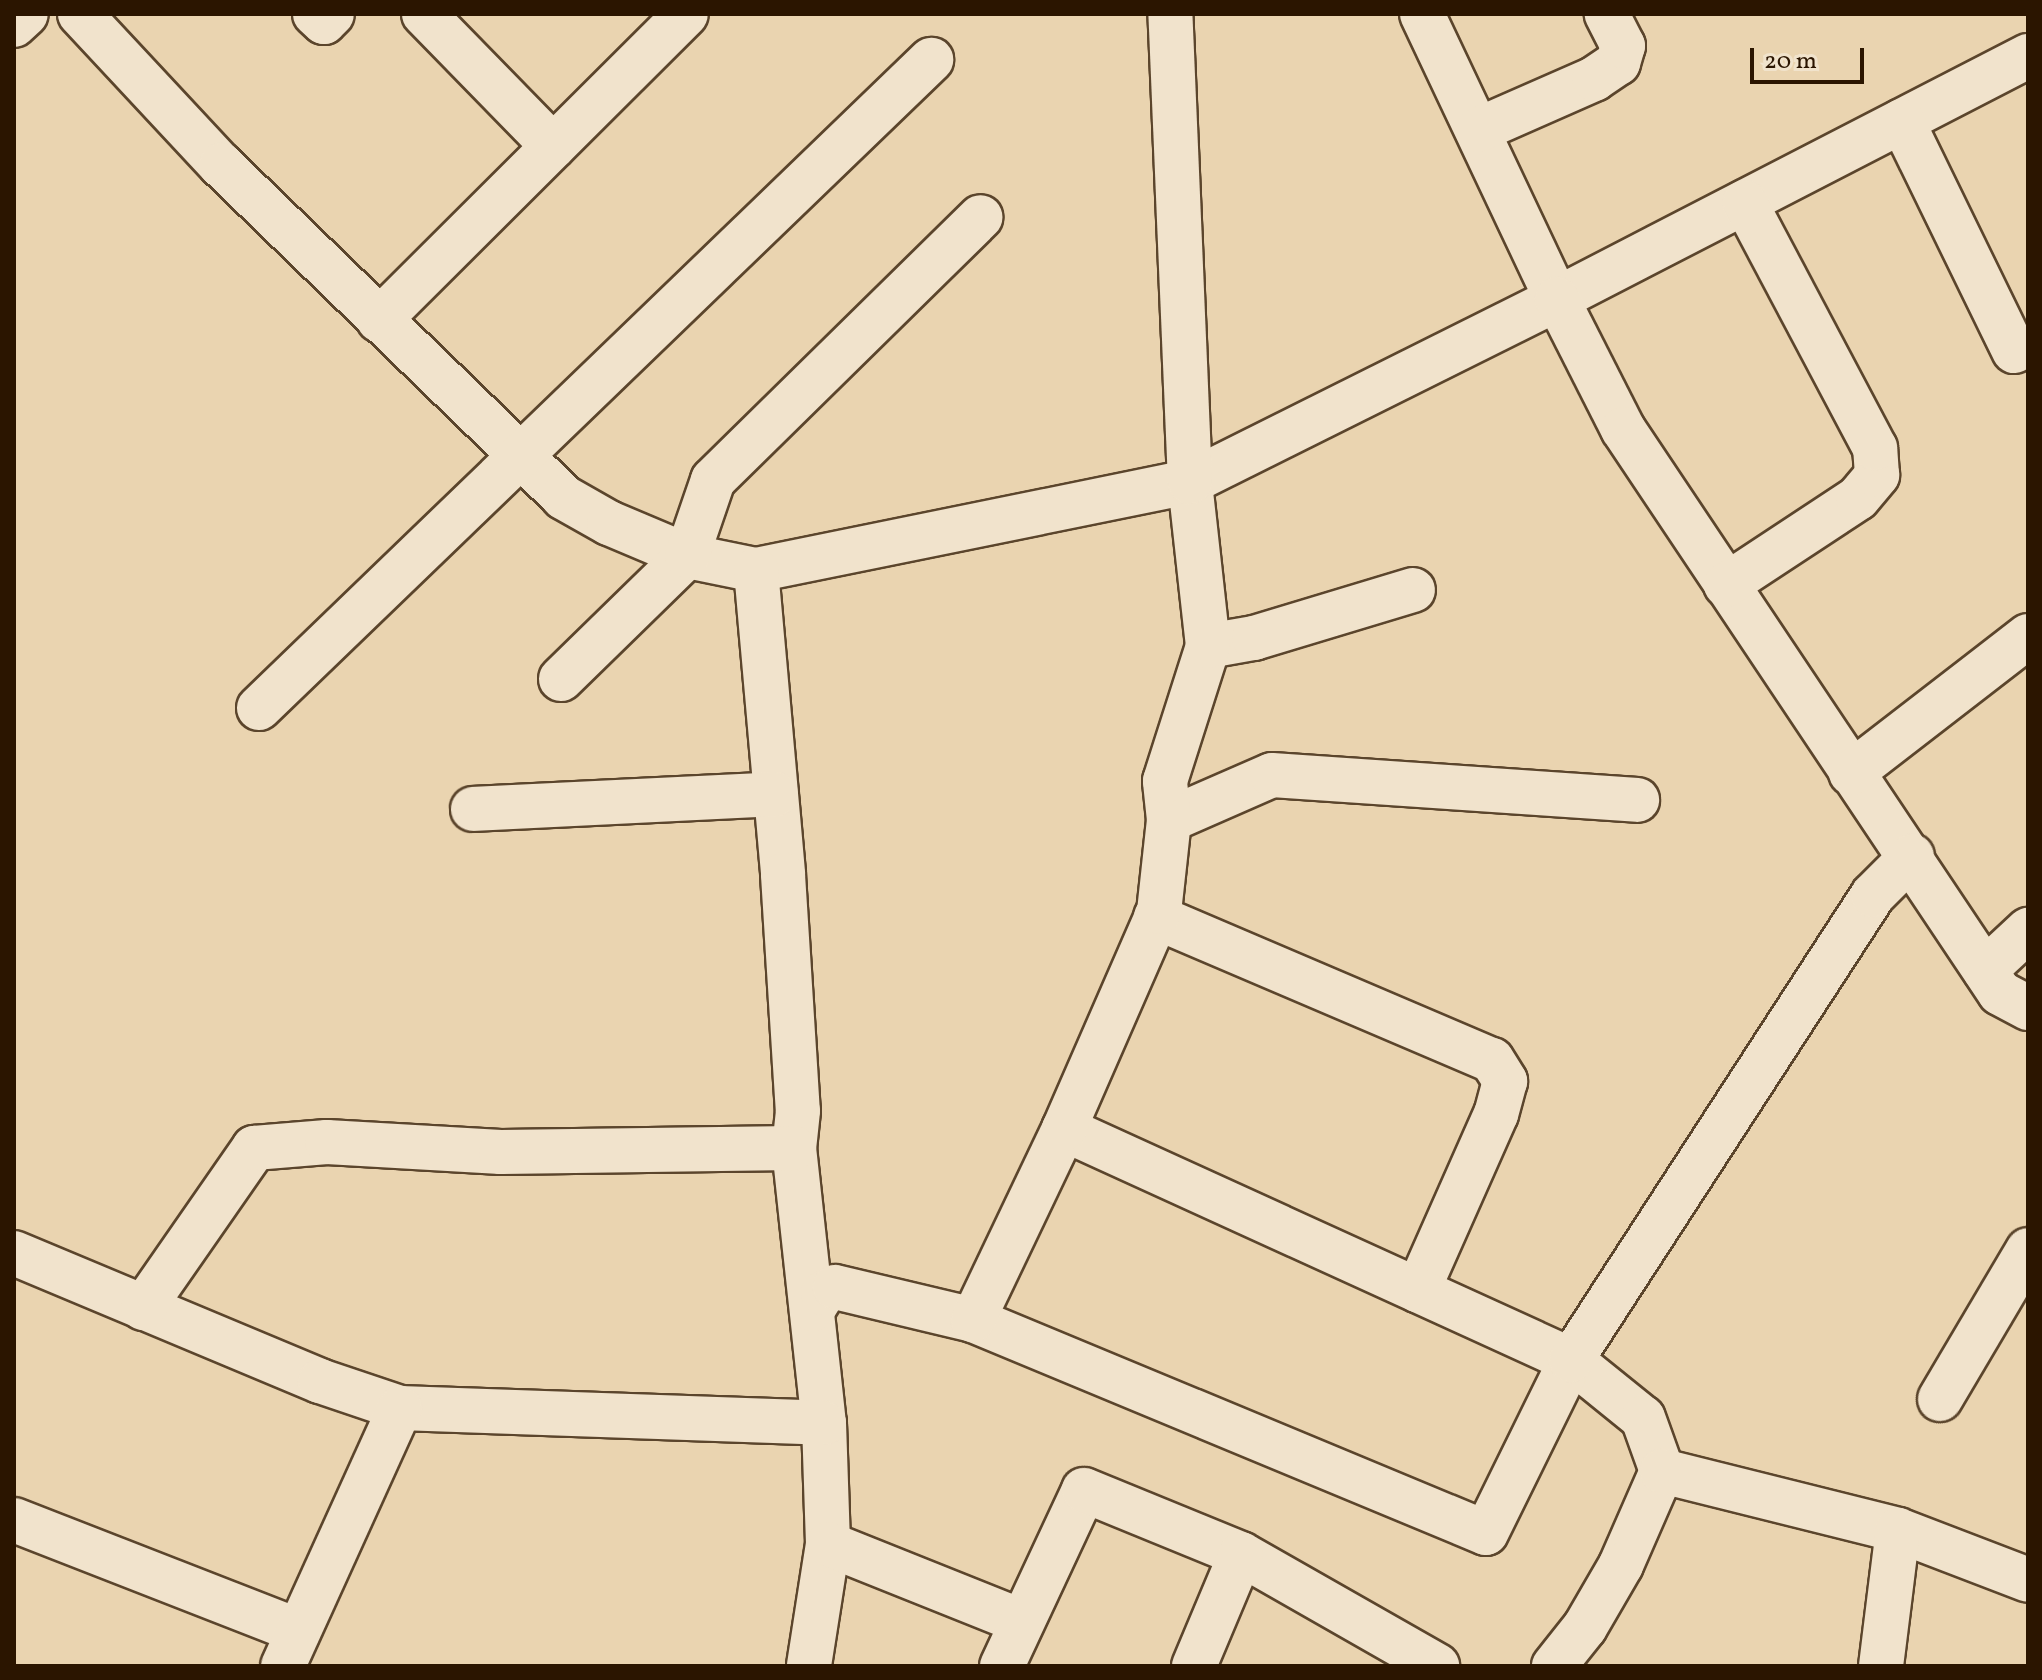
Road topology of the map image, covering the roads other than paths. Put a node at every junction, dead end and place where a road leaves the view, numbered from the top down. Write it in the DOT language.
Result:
graph roads {
  1 [pos="26,14"];
  2 [pos="80,14"];
  3 [pos="315,14"];
  4 [pos="332,14"];
  5 [pos="424,14"];
  6 [pos="686,14"];
  7 [pos="1170,14"];
  8 [pos="1422,14"];
  9 [pos="1607,14"];
  10 [pos="14,25"];
  11 [pos="2028,56"];
  12 [pos="931,60"];
  13 [pos="1902,121"];
  14 [pos="1478,130"];
  15 [pos="553,146"];
  16 [pos="1745,202"];
  17 [pos="981,217"];
  18 [pos="1557,299"];
  19 [pos="379,320"];
  20 [pos="2014,351"];
  21 [pos="522,456"];
  22 [pos="1190,482"];
  23 [pos="687,556"];
  24 [pos="756,570"];
  25 [pos="1726,585"];
  26 [pos="1413,590"];
  27 [pos="2028,636"];
  28 [pos="1208,646"];
  29 [pos="561,679"];
  30 [pos="259,708"];
  31 [pos="1851,773"];
  32 [pos="776,794"];
  33 [pos="1637,800"];
  34 [pos="473,809"];
  35 [pos="1169,820"];
  36 [pos="1912,856"];
  37 [pos="1156,917"];
  38 [pos="2028,930"];
  39 [pos="1985,970"];
  40 [pos="2028,1008"];
  41 [pos="1064,1129"];
  42 [pos="794,1148"];
  43 [pos="2028,1250"];
  44 [pos="14,1253"];
  45 [pos="1418,1290"];
  46 [pos="143,1308"];
  47 [pos="813,1309"];
  48 [pos="973,1320"];
  49 [pos="1571,1360"];
  50 [pos="1940,1399"];
  51 [pos="400,1408"];
  52 [pos="824,1423"];
  53 [pos="1662,1471"];
  54 [pos="14,1520"];
  55 [pos="1898,1530"];
  56 [pos="828,1544"];
  57 [pos="1241,1554"];
  58 [pos="2028,1580"];
  59 [pos="1021,1621"];
  60 [pos="290,1648"];
  61 [pos="809,1666"];
  62 [pos="1002,1666"];
  63 [pos="1194,1666"];
  64 [pos="1437,1666"];
  65 [pos="1554,1666"];
  66 [pos="1881,1666"];
  1 -- 10 [label="street"];
  2 -- 19 [label="street"];
  3 -- 4 [label="street"];
  5 -- 15 [label="street"];
  6 -- 15 [label="street"];
  7 -- 22 [label="street"];
  8 -- 14 [label="street"];
  9 -- 14 [label="street"];
  11 -- 13 [label="street"];
  12 -- 21 [label="street"];
  13 -- 16 [label="street"];
  13 -- 20 [label="street"];
  14 -- 18 [label="street"];
  15 -- 19 [label="street"];
  16 -- 18 [label="street"];
  16 -- 25 [label="street"];
  17 -- 23 [label="street"];
  18 -- 22 [label="street"];
  18 -- 25 [label="street"];
  19 -- 21 [label="street"];
  21 -- 23 [label="street"];
  21 -- 30 [label="street"];
  22 -- 24 [label="street"];
  22 -- 28 [label="street"];
  23 -- 24 [label="street"];
  23 -- 29 [label="street"];
  24 -- 32 [label="street"];
  25 -- 31 [label="street"];
  26 -- 28 [label="street"];
  27 -- 31 [label="street"];
  28 -- 35 [label="street"];
  31 -- 36 [label="street"];
  32 -- 34 [label="street"];
  32 -- 42 [label="street"];
  33 -- 35 [label="street"];
  35 -- 37 [label="street"];
  36 -- 39 [label="street"];
  36 -- 49 [label="street"];
  37 -- 41 [label="street"];
  37 -- 45 [label="street"];
  38 -- 39 [label="street"];
  39 -- 40 [label="street"];
  41 -- 45 [label="street"];
  41 -- 48 [label="street"];
  42 -- 46 [label="street"];
  42 -- 47 [label="street"];
  43 -- 50 [label="street"];
  44 -- 46 [label="street"];
  45 -- 49 [label="street"];
  46 -- 51 [label="street"];
  47 -- 48 [label="street"];
  47 -- 52 [label="street"];
  48 -- 49 [label="street"];
  49 -- 53 [label="street"];
  51 -- 52 [label="street"];
  51 -- 60 [label="street"];
  52 -- 56 [label="street"];
  53 -- 55 [label="street"];
  53 -- 65 [label="street"];
  54 -- 60 [label="street"];
  55 -- 58 [label="street"];
  55 -- 66 [label="street"];
  56 -- 59 [label="street"];
  56 -- 61 [label="street"];
  57 -- 59 [label="street"];
  57 -- 63 [label="street"];
  57 -- 64 [label="street"];
  59 -- 62 [label="street"];
}
